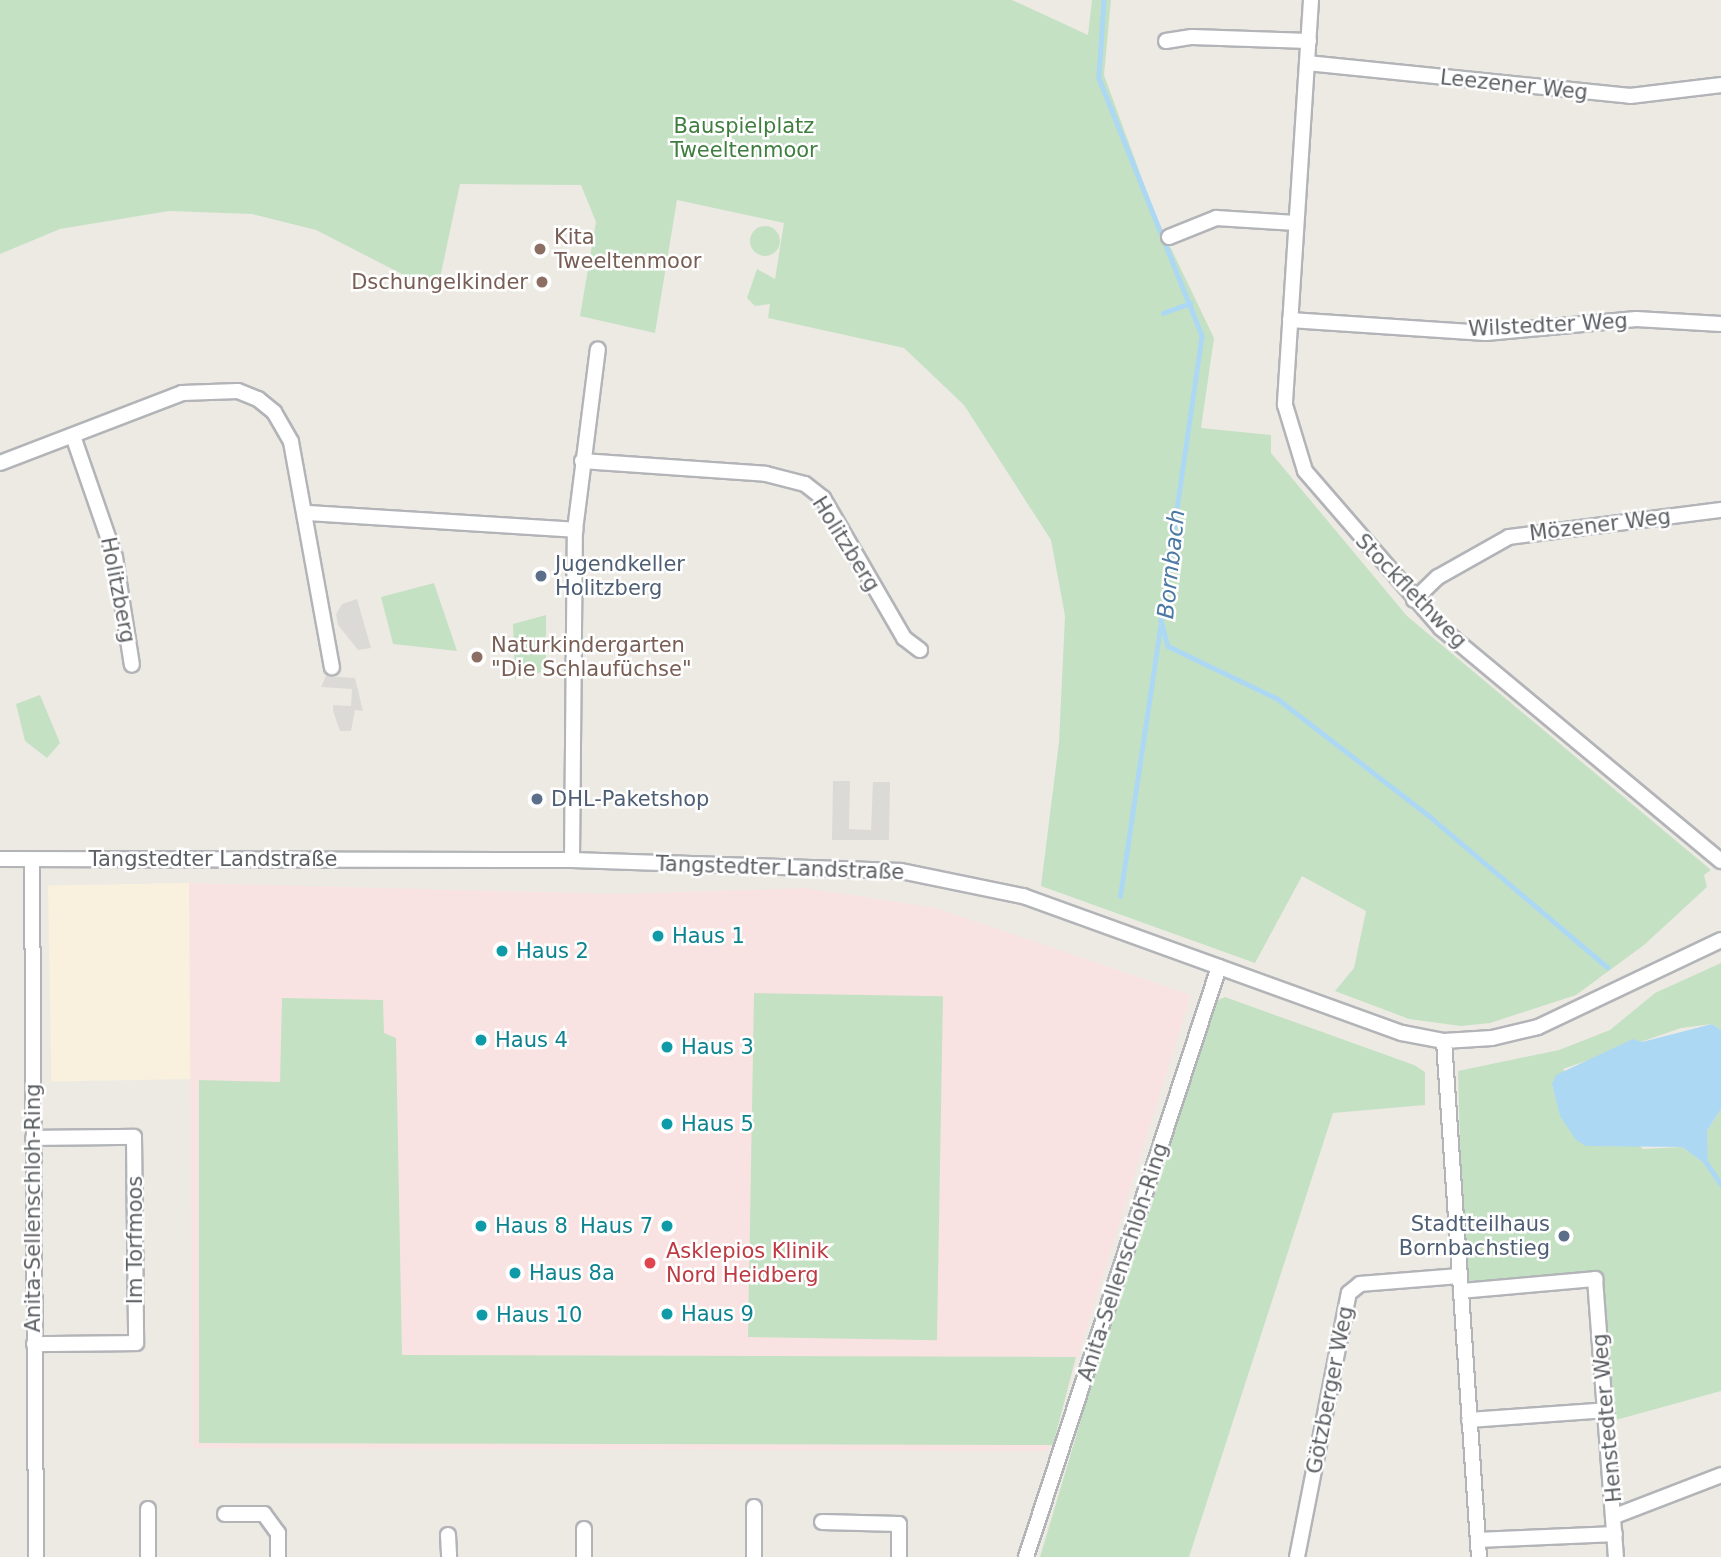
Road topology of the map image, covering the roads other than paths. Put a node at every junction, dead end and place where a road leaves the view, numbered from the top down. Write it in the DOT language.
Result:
graph roads {
  1 [pos="1311,0"];
  2 [pos="1166,41"];
  3 [pos="1308,41"];
  4 [pos="1307,63"];
  5 [pos="1721,85"];
  6 [pos="1296,223"];
  7 [pos="1169,237"];
  8 [pos="1290,320"];
  9 [pos="1721,324"];
  10 [pos="598,349"];
  11 [pos="74,436"];
  12 [pos="582,461"];
  13 [pos="0,463"];
  14 [pos="1721,510"];
  15 [pos="307,513"];
  16 [pos="575,530"];
  17 [pos="1414,600"];
  18 [pos="920,650"];
  19 [pos="132,665"];
  20 [pos="332,667"];
  21 [pos="0,859"];
  22 [pos="32,859"];
  23 [pos="572,860"];
  24 [pos="1721,861"];
  25 [pos="1721,940"];
  26 [pos="1219,967"];
  27 [pos="1444,1041"];
  28 [pos="33,1138"];
  29 [pos="1460,1283"];
  30 [pos="34,1344"];
  31 [pos="1607,1410"];
  32 [pos="1469,1420"];
  33 [pos="1721,1475"];
  34 [pos="754,1507"];
  35 [pos="148,1509"];
  36 [pos="225,1514"];
  37 [pos="1615,1516"];
  38 [pos="822,1522"];
  39 [pos="584,1530"];
  40 [pos="1615,1534"];
  41 [pos="448,1535"];
  42 [pos="1478,1540"];
  43 [pos="36,1557"];
  44 [pos="148,1557"];
  45 [pos="278,1557"];
  46 [pos="449,1557"];
  47 [pos="584,1557"];
  48 [pos="754,1557"];
  49 [pos="899,1557"];
  50 [pos="1026,1557"];
  51 [pos="1297,1557"];
  52 [pos="1479,1557"];
  53 [pos="1616,1557"];
  1 -- 3 [label="street, Stockflethweg"];
  2 -- 3 [label="street"];
  3 -- 4 [label="street, Stockflethweg"];
  4 -- 5 [label="street, Leezener Weg"];
  4 -- 6 [label="street, Stockflethweg"];
  6 -- 7 [label="street"];
  6 -- 8 [label="street, Stockflethweg"];
  8 -- 9 [label="street, Wilstedter Weg"];
  8 -- 17 [label="street, Stockflethweg"];
  10 -- 12 [label="street"];
  11 -- 13 [label="street"];
  11 -- 15 [label="street"];
  11 -- 19 [label="street, Holitzberg"];
  12 -- 16 [label="street"];
  12 -- 18 [label="street, Holitzberg"];
  14 -- 17 [label="street, Mözener Weg"];
  15 -- 16 [label="street"];
  15 -- 20 [label="street"];
  16 -- 23 [label="street"];
  17 -- 24 [label="street, Stockflethweg"];
  21 -- 22 [label="street, Tangstedter Landstraße"];
  22 -- 23 [label="street, Tangstedter Landstraße"];
  22 -- 28 [label="street, Anita-Sellenschloh-Ring"];
  23 -- 26 [label="street, Tangstedter Landstraße"];
  25 -- 27 [label="street, Tangstedter Landstraße"];
  26 -- 27 [label="street, Tangstedter Landstraße"];
  26 -- 50 [label="street, Anita-Sellenschloh-Ring"];
  27 -- 29 [label="street"];
  28 -- 30 [label="street, Anita-Sellenschloh-Ring"];
  28 -- 30 [label="street, Im Torfmoos"];
  29 -- 31 [label="street, Henstedter Weg"];
  29 -- 32 [label="street"];
  29 -- 51 [label="street, Götzberger Weg"];
  30 -- 43 [label="street, Anita-Sellenschloh-Ring"];
  31 -- 32 [label="street"];
  31 -- 37 [label="street, Henstedter Weg"];
  32 -- 42 [label="street"];
  33 -- 37 [label="street"];
  34 -- 48 [label="street"];
  35 -- 44 [label="street"];
  36 -- 45 [label="street"];
  37 -- 40 [label="street, Henstedter Weg"];
  38 -- 49 [label="street"];
  39 -- 47 [label="street"];
  40 -- 42 [label="street"];
  40 -- 53 [label="street, Henstedter Weg"];
  41 -- 46 [label="street"];
  42 -- 52 [label="street"];
}
